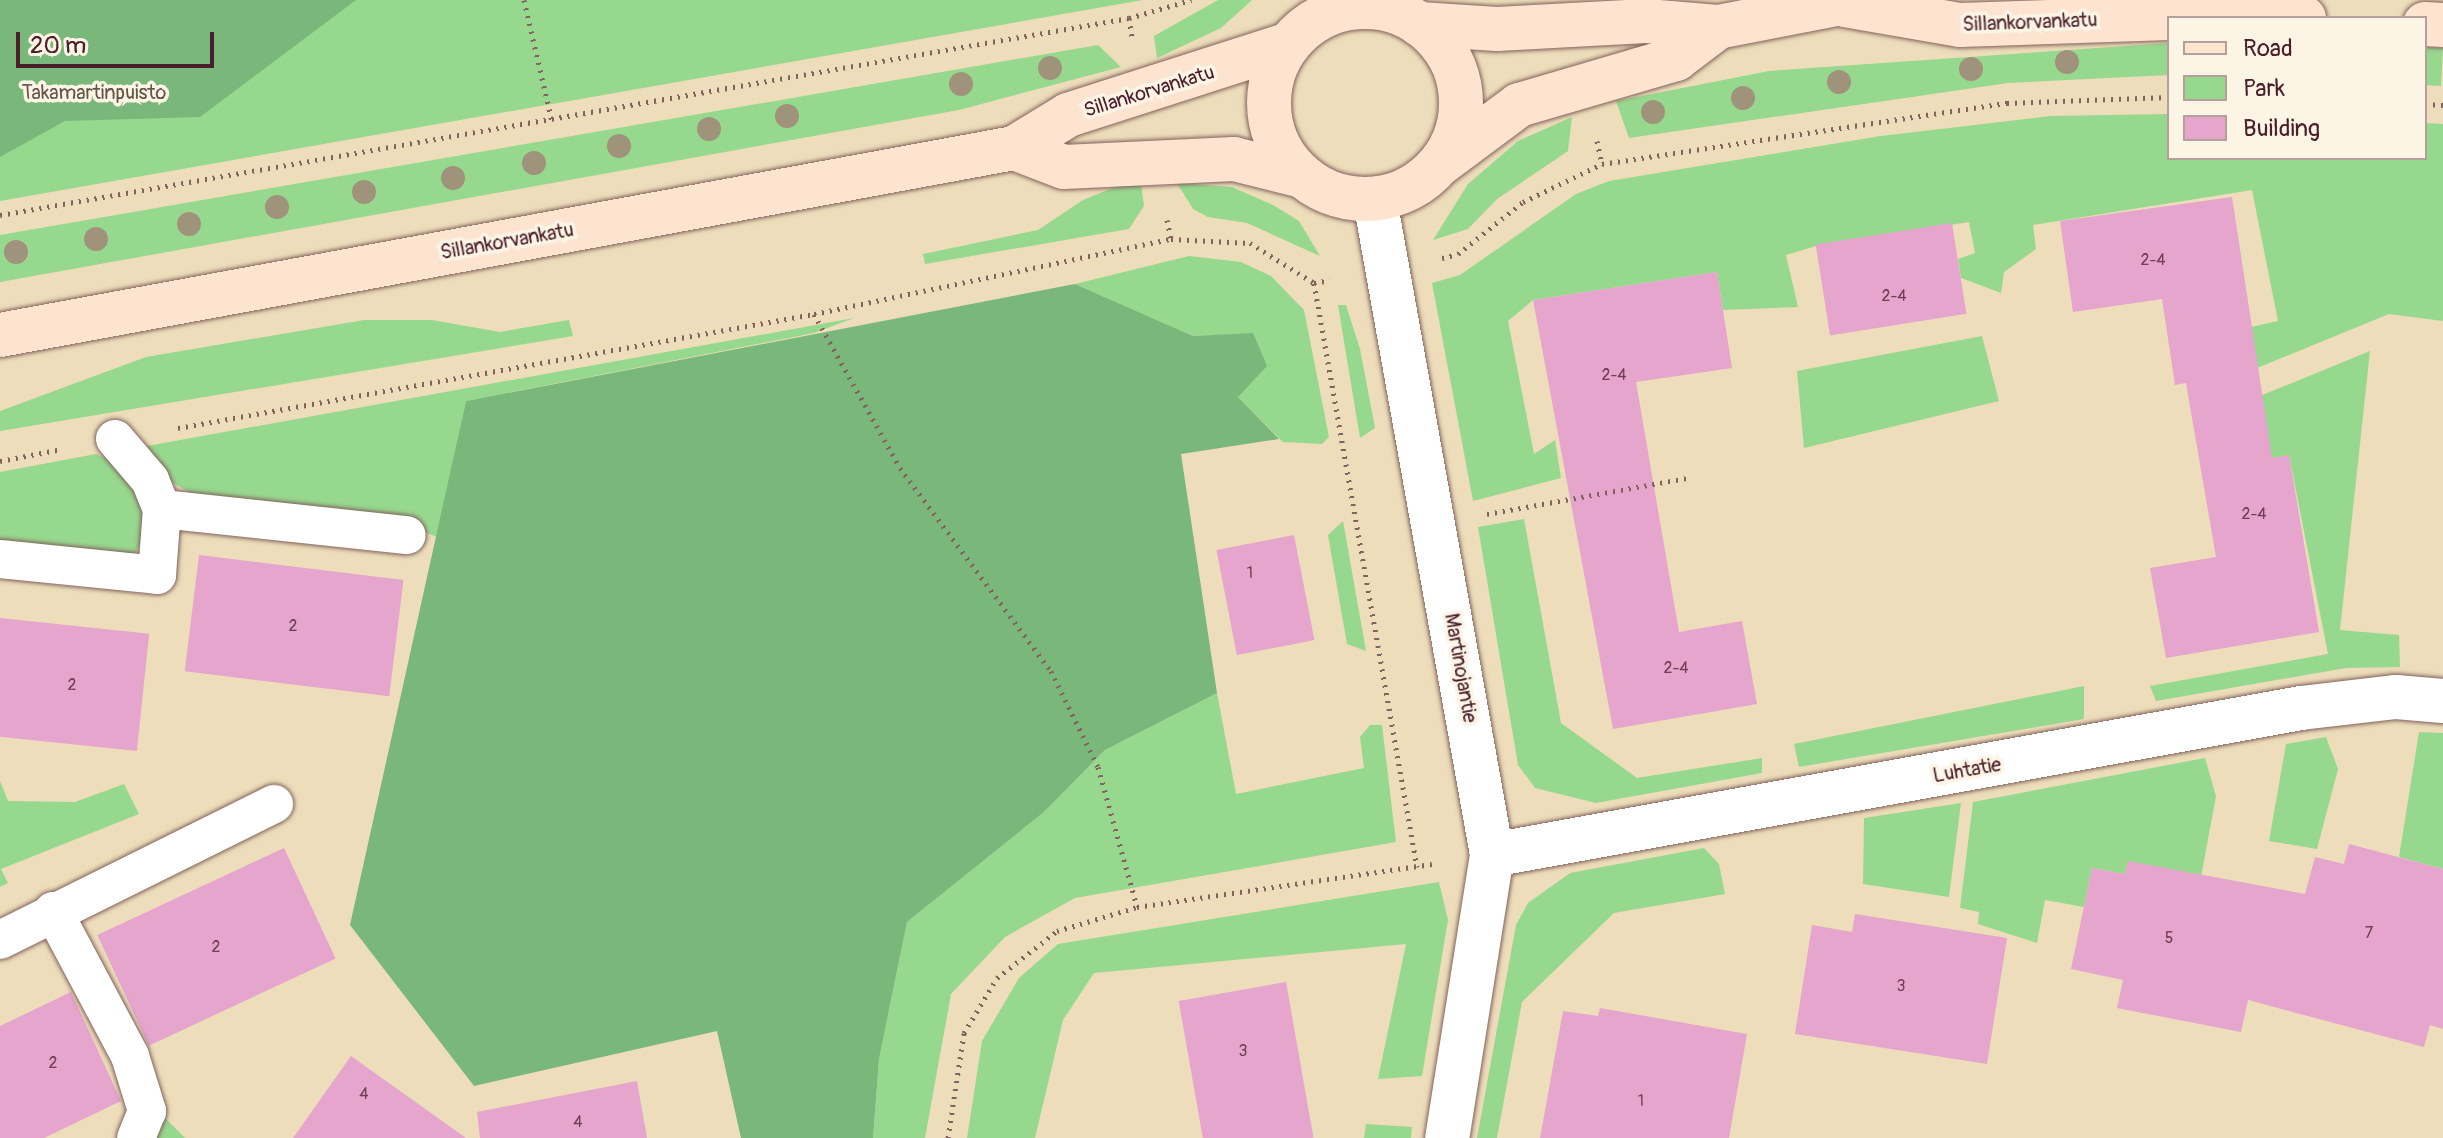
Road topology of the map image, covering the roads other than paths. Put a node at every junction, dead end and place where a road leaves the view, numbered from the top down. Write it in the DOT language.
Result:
graph roads {
  1 [pos="1851,3"];
  2 [pos="1357,4"];
  3 [pos="2167,18"];
  4 [pos="1419,24"];
  5 [pos="1718,27"];
  6 [pos="1289,44"];
  7 [pos="1014,148"];
  8 [pos="1439,165"];
  9 [pos="1302,176"];
  10 [pos="1375,200"];
  11 [pos="0,335"];
  12 [pos="115,439"];
  13 [pos="162,509"];
  14 [pos="407,535"];
  15 [pos="0,559"];
  16 [pos="2443,701"];
  17 [pos="274,804"];
  18 [pos="1492,855"];
  19 [pos="53,911"];
  20 [pos="0,940"];
  21 [pos="136,1138"];
  22 [pos="1447,1138"];
  1 -- 3 [label="main road, Sillankorvankatu"];
  1 -- 5 [label="main road, Sillankorvankatu"];
  2 -- 4 [label="main road"];
  2 -- 6 [label="main road"];
  4 -- 5 [label="main road, Sillankorvankatu"];
  4 -- 8 [label="main road"];
  5 -- 8 [label="main road, Sillankorvankatu"];
  6 -- 7 [label="main road, Sillankorvankatu"];
  6 -- 9 [label="main road"];
  7 -- 9 [label="main road"];
  7 -- 11 [label="main road, Sillankorvankatu"];
  8 -- 10 [label="main road"];
  9 -- 10 [label="main road"];
  10 -- 18 [label="street, Martinojantie"];
  12 -- 13 [label="lane"];
  13 -- 14 [label="lane"];
  13 -- 15 [label="lane"];
  16 -- 18 [label="street, Luhtatie"];
  17 -- 19 [label="lane"];
  18 -- 22 [label="street, Martinojantie"];
  19 -- 20 [label="lane"];
  19 -- 21 [label="lane"];
}
